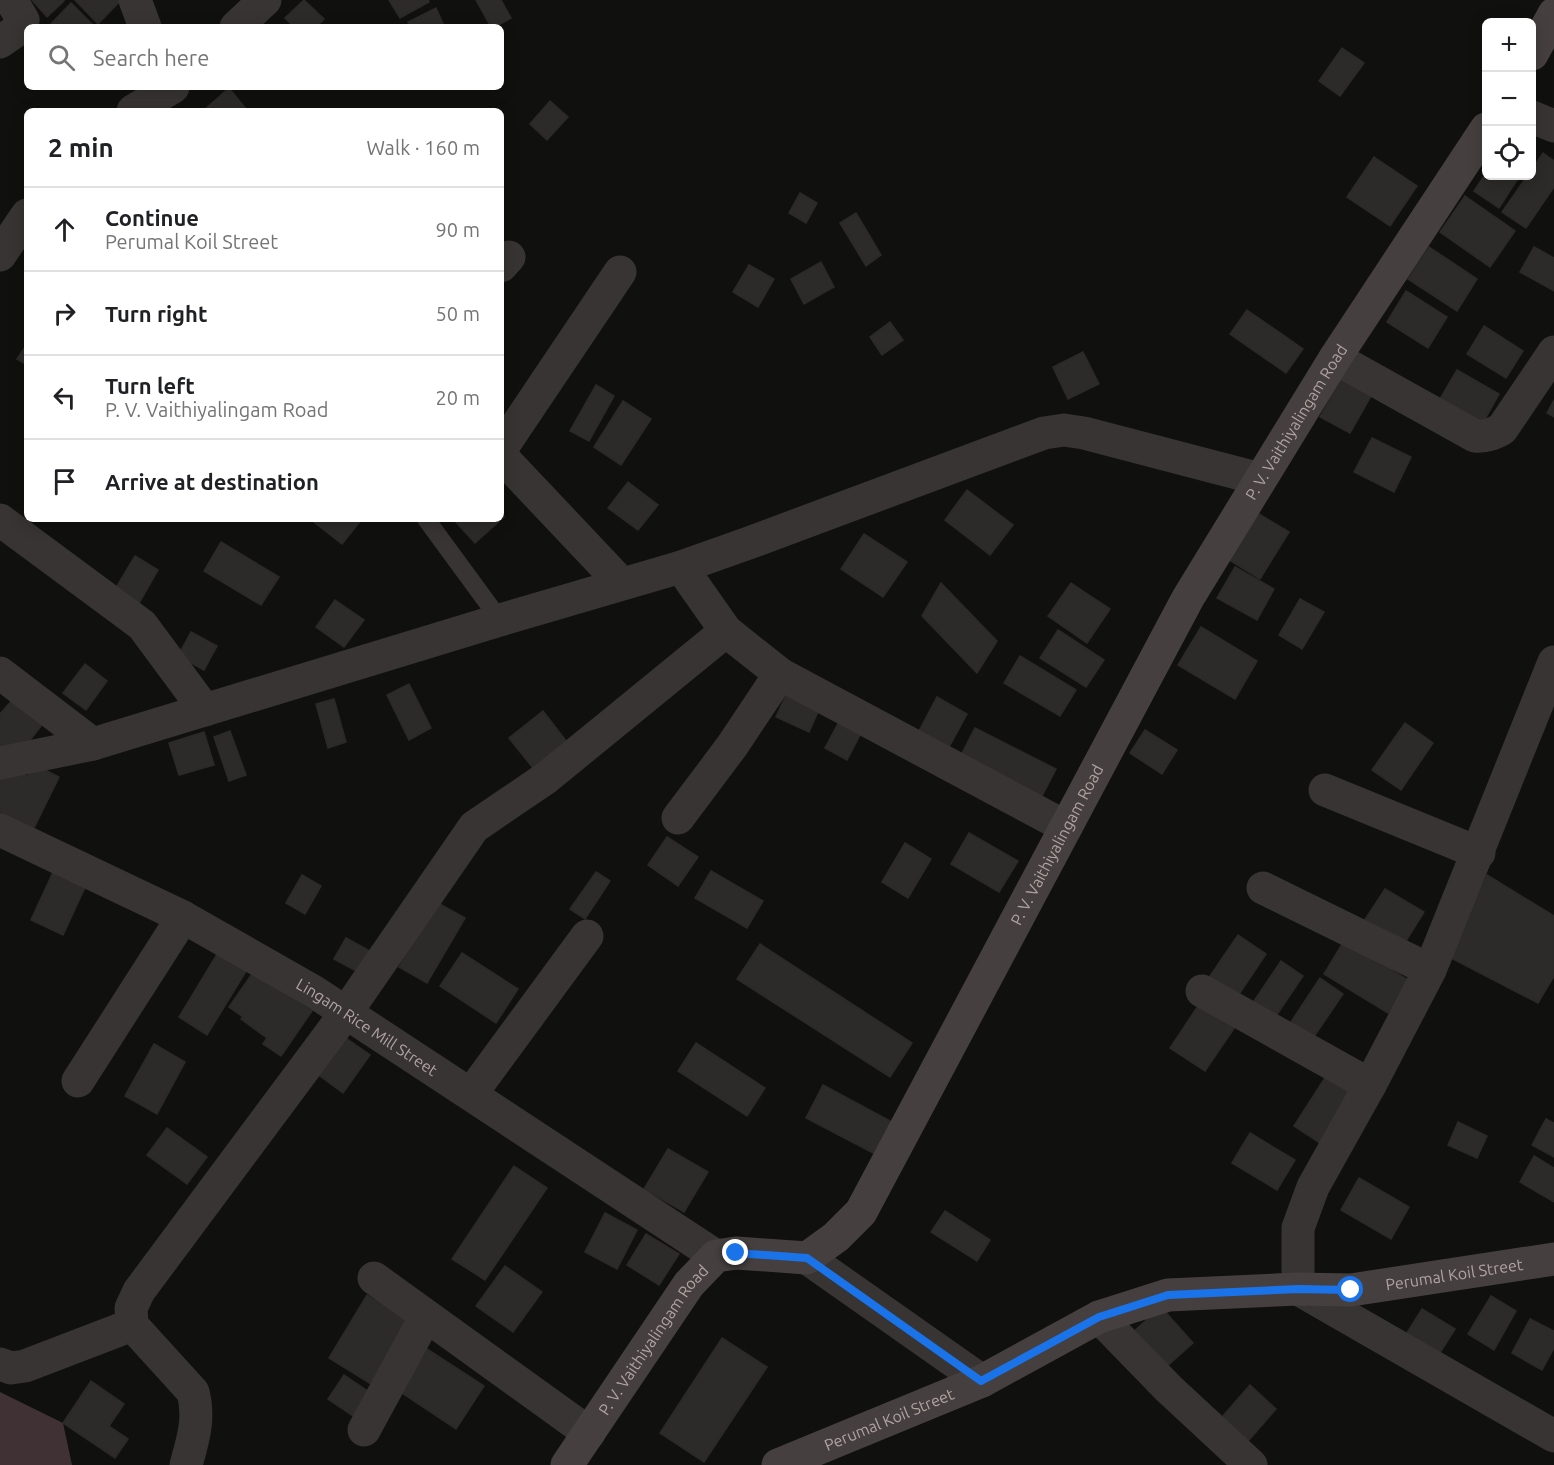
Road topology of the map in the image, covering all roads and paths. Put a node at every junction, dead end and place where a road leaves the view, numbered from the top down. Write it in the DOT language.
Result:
graph roads {
  1 [pos="11,0"];
  2 [pos="135,0"];
  3 [pos="265,0"];
  4 [pos="1554,14"];
  5 [pos="144,24"];
  6 [pos="239,24"];
  7 [pos="0,42"];
  8 [pos="1536,47"];
  9 [pos="171,94"];
  10 [pos="140,108"];
  11 [pos="1536,119"];
  12 [pos="1554,126"];
  13 [pos="1482,135"];
  14 [pos="24,219"];
  15 [pos="0,255"];
  16 [pos="620,272"];
  17 [pos="1554,352"];
  18 [pos="1335,358"];
  19 [pos="504,445"];
  20 [pos="504,459"];
  21 [pos="1260,479"];
  22 [pos="0,520"];
  23 [pos="428,522"];
  24 [pos="681,567"];
  25 [pos="621,583"];
  26 [pos="500,620"];
  27 [pos="726,632"];
  28 [pos="1554,662"];
  29 [pos="0,673"];
  30 [pos="780,674"];
  31 [pos="205,710"];
  32 [pos="93,744"];
  33 [pos="0,763"];
  34 [pos="1325,790"];
  35 [pos="678,818"];
  36 [pos="1066,827"];
  37 [pos="0,830"];
  38 [pos="1479,853"];
  39 [pos="1263,888"];
  40 [pos="183,917"];
  41 [pos="587,936"];
  42 [pos="1430,970"];
  43 [pos="1202,991"];
  44 [pos="345,1014"];
  45 [pos="78,1081"];
  46 [pos="1370,1085"];
  47 [pos="471,1094"];
  48 [pos="716,1256"];
  49 [pos="807,1258"];
  50 [pos="1554,1259"];
  51 [pos="374,1278"];
  52 [pos="1298,1289"];
  53 [pos="426,1316"];
  54 [pos="1099,1317"];
  55 [pos="132,1325"];
  56 [pos="0,1364"];
  57 [pos="981,1381"];
  58 [pos="364,1430"];
  59 [pos="589,1433"];
  60 [pos="1554,1436"];
  61 [pos="186,1465"];
  62 [pos="567,1465"];
  63 [pos="778,1465"];
  64 [pos="1251,1465"];
  1 -- 7 [label="street"];
  2 -- 5 [label="street"];
  3 -- 6 [label="street"];
  4 -- 8 [label="street"];
  9 -- 10 [label="street"];
  11 -- 12 [label="street"];
  13 -- 18 [label="street, P. V. Vaithiyalingam Road"];
  14 -- 15 [label="street"];
  16 -- 19 [label="street"];
  17 -- 18 [label="street"];
  18 -- 21 [label="street, P. V. Vaithiyalingam Road"];
  20 -- 25 [label="street"];
  21 -- 24 [label="street"];
  21 -- 36 [label="street, P. V. Vaithiyalingam Road"];
  22 -- 31 [label="street"];
  23 -- 26 [label="lane"];
  24 -- 25 [label="street"];
  24 -- 27 [label="street"];
  25 -- 26 [label="street"];
  26 -- 31 [label="street"];
  27 -- 30 [label="street"];
  27 -- 44 [label="street"];
  28 -- 38 [label="street"];
  29 -- 32 [label="street"];
  30 -- 35 [label="street"];
  30 -- 36 [label="street"];
  31 -- 32 [label="street"];
  32 -- 33 [label="street"];
  34 -- 38 [label="street"];
  36 -- 49 [label="street, P. V. Vaithiyalingam Road"];
  37 -- 40 [label="street, Lingam Rice Mill Street"];
  38 -- 42 [label="street"];
  39 -- 42 [label="street"];
  40 -- 44 [label="street, Lingam Rice Mill Street"];
  40 -- 45 [label="street"];
  41 -- 47 [label="street"];
  42 -- 46 [label="street"];
  43 -- 46 [label="street"];
  44 -- 47 [label="street, Lingam Rice Mill Street"];
  44 -- 55 [label="street"];
  46 -- 52 [label="street"];
  47 -- 48 [label="street, Lingam Rice Mill Street"];
  48 -- 49 [label="street, P. V. Vaithiyalingam Road"];
  48 -- 59 [label="street, P. V. Vaithiyalingam Road"];
  49 -- 57 [label="street"];
  50 -- 52 [label="street, Perumal Koil Street"];
  51 -- 53 [label="street"];
  52 -- 54 [label="street, Perumal Koil Street"];
  52 -- 60 [label="street"];
  53 -- 58 [label="street"];
  53 -- 59 [label="street"];
  54 -- 57 [label="street, Perumal Koil Street"];
  54 -- 64 [label="street"];
  55 -- 56 [label="street"];
  55 -- 61 [label="street"];
  57 -- 63 [label="street, Perumal Koil Street"];
  59 -- 62 [label="street, P. V. Vaithiyalingam Road"];
}
